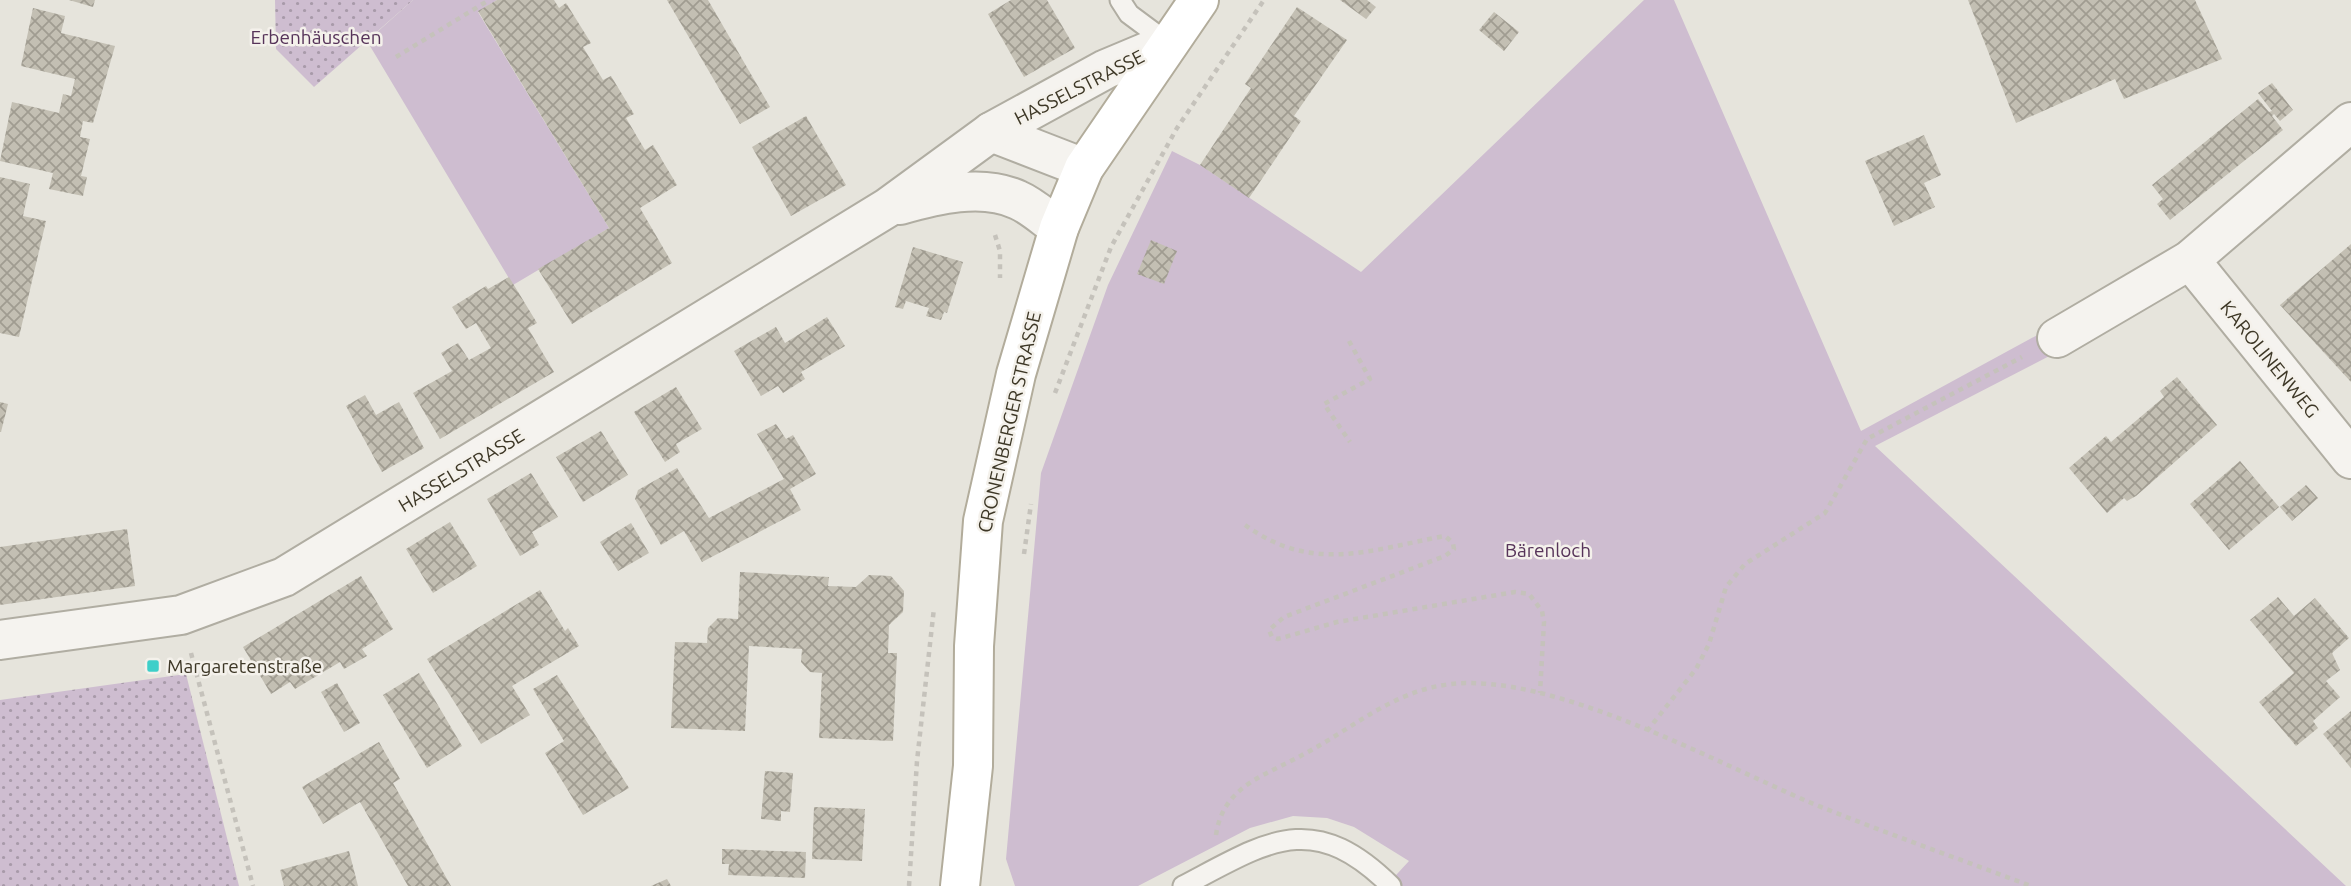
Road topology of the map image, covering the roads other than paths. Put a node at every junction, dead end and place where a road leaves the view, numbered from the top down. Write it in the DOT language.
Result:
graph roads {
  1 [pos="1120,0"];
  2 [pos="1199,0"];
  3 [pos="1168,43"];
  4 [pos="2351,122"];
  5 [pos="991,132"];
  6 [pos="1084,168"];
  7 [pos="887,208"];
  8 [pos="1059,228"];
  9 [pos="2190,260"];
  10 [pos="2057,338"];
  11 [pos="2351,458"];
  12 [pos="0,640"];
  13 [pos="960,886"];
  14 [pos="1183,886"];
  15 [pos="1391,886"];
  1 -- 3 [label="lane"];
  2 -- 3 [label="main road, CRONENBERGER STRASSE"];
  3 -- 5 [label="street, HASSELSTRASSE"];
  3 -- 6 [label="main road, CRONENBERGER STRASSE"];
  4 -- 9 [label="street"];
  5 -- 6 [label="street, HASSELSTRASSE"];
  5 -- 7 [label="street, HASSELSTRASSE"];
  6 -- 8 [label="main road, CRONENBERGER STRASSE"];
  7 -- 8 [label="street, HASSELSTRASSE"];
  7 -- 12 [label="street, HASSELSTRASSE"];
  8 -- 13 [label="main road, CRONENBERGER STRASSE"];
  9 -- 10 [label="street"];
  9 -- 11 [label="street, KAROLINENWEG"];
  14 -- 15 [label="lane"];
}
